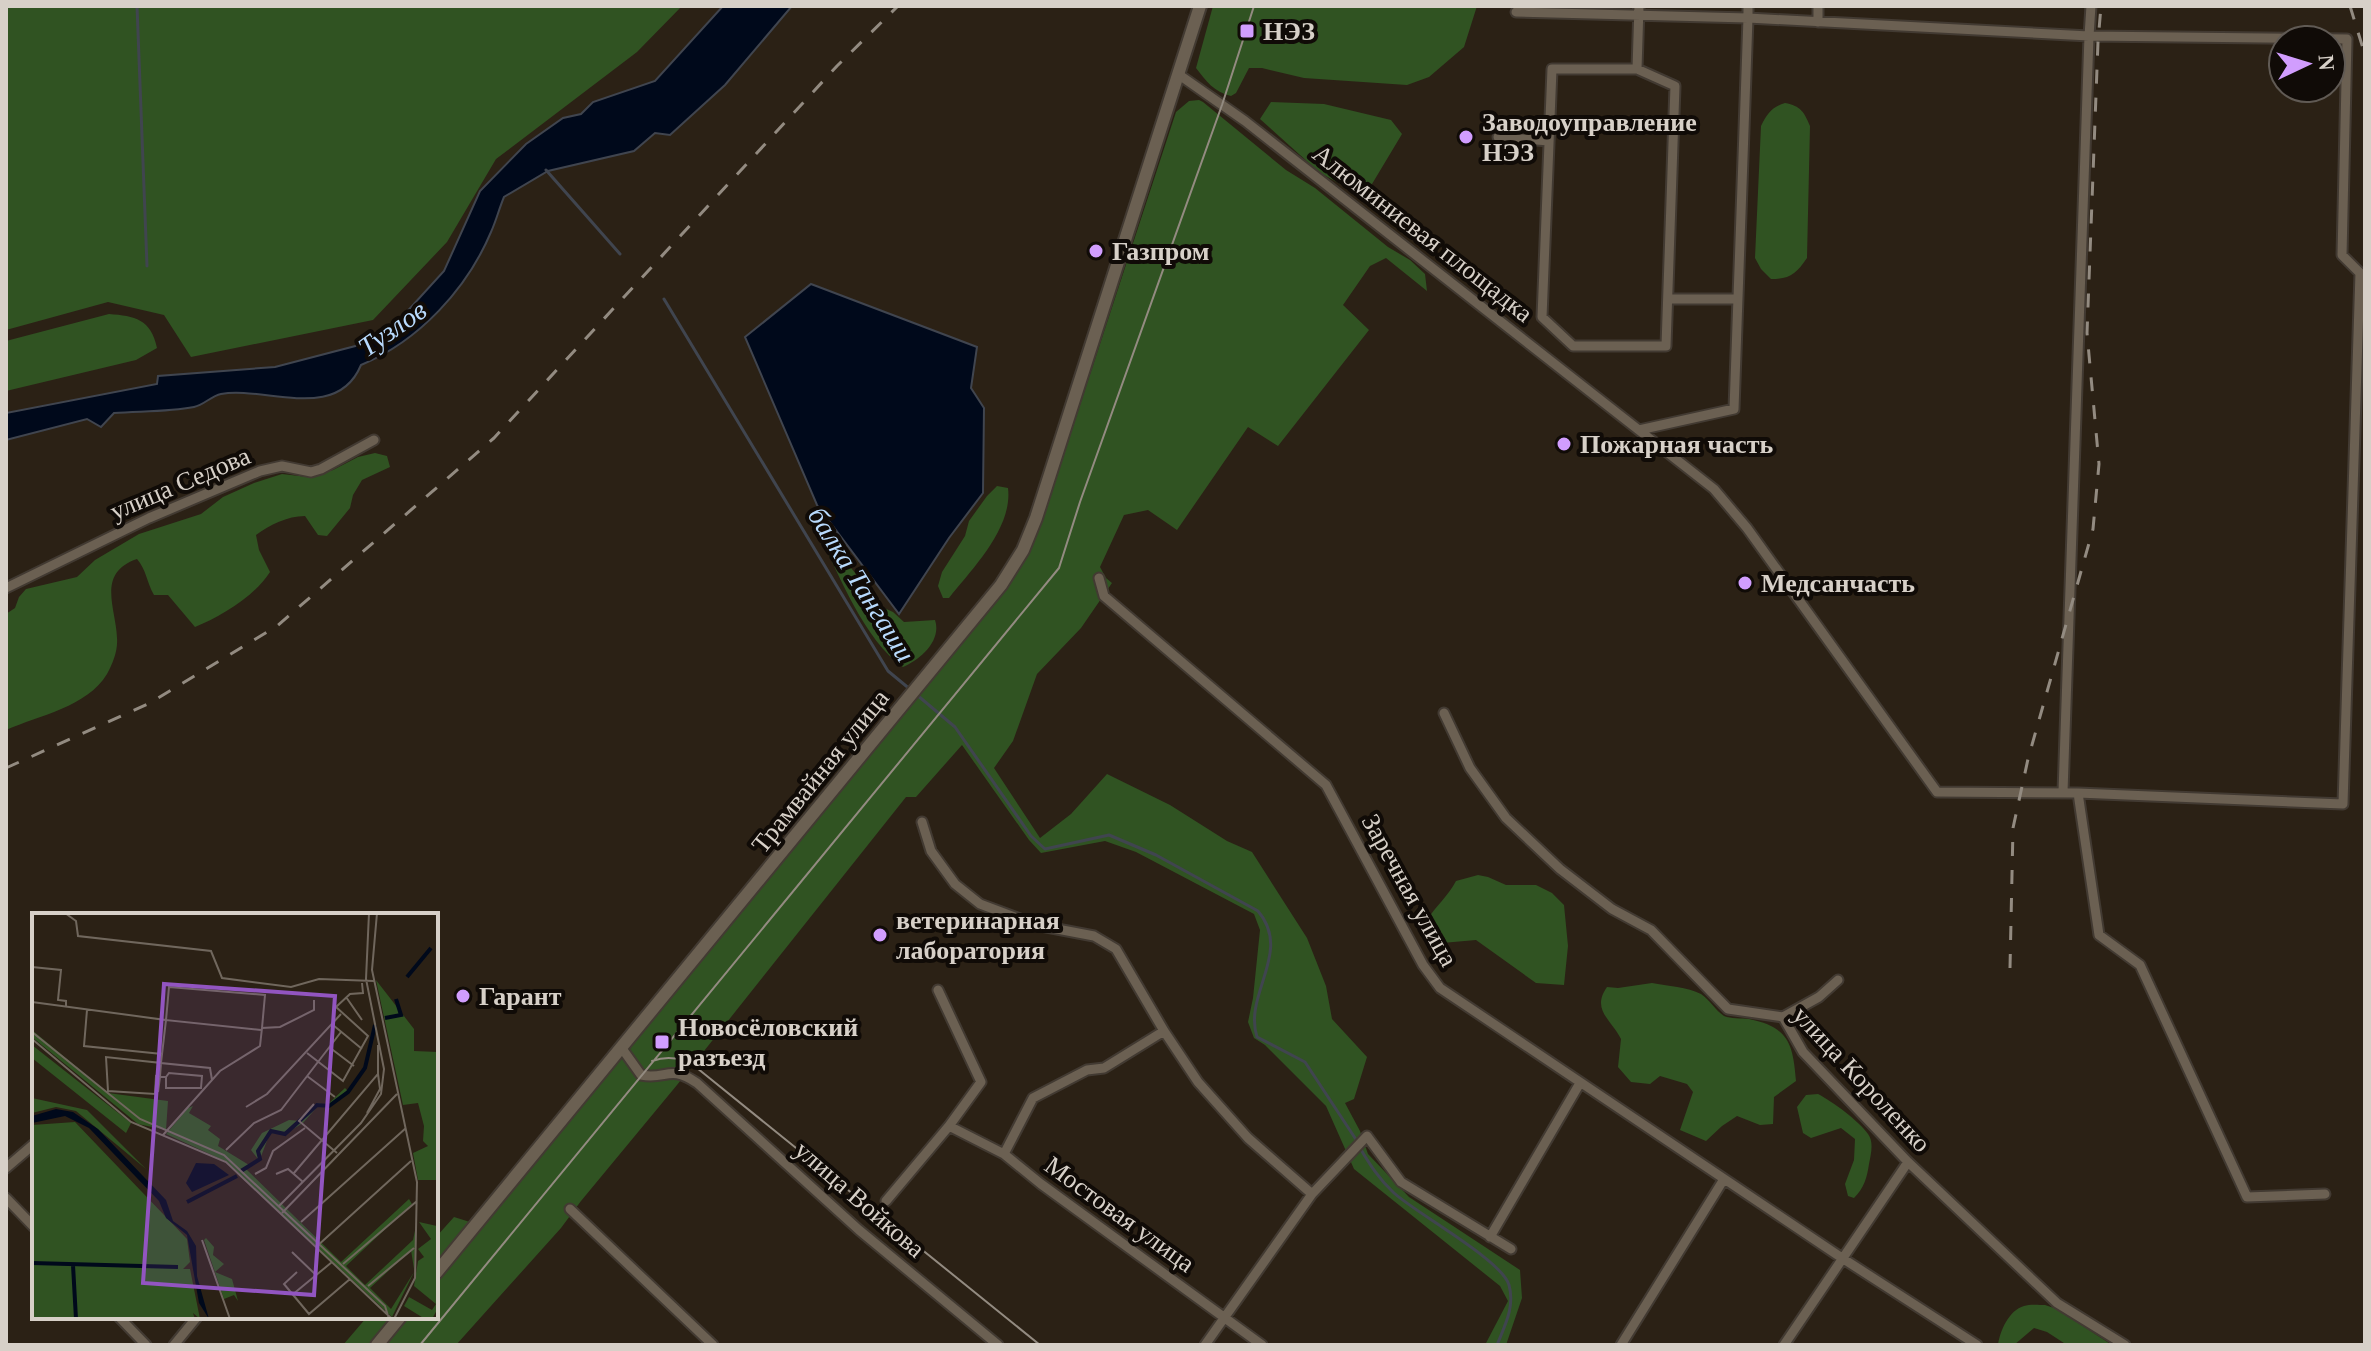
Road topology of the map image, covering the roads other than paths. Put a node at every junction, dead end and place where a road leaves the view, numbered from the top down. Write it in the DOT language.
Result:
graph roads {
  1 [pos="1200,6"];
  2 [pos="1748,6"];
  3 [pos="1818,6"];
  4 [pos="2091,6"];
  5 [pos="1639,11"];
  6 [pos="1516,12"];
  7 [pos="1748,18"];
  8 [pos="1818,22"];
  9 [pos="2089,36"];
  10 [pos="1637,69"];
  11 [pos="1178,74"];
  12 [pos="1498,137"];
  13 [pos="1549,141"];
  14 [pos="1668,299"];
  15 [pos="1738,299"];
  16 [pos="1639,430"];
  17 [pos="374,440"];
  18 [pos="1099,578"];
  19 [pos="6,588"];
  20 [pos="1444,713"];
  21 [pos="2063,792"];
  22 [pos="2078,793"];
  23 [pos="922,822"];
  24 [pos="1838,980"];
  25 [pos="938,990"];
  26 [pos="1783,1017"];
  27 [pos="1164,1031"];
  28 [pos="621,1047"];
  29 [pos="1580,1083"];
  30 [pos="949,1126"];
  31 [pos="32,1146"];
  32 [pos="1004,1154"];
  33 [pos="1908,1162"];
  34 [pos="6,1168"];
  35 [pos="1724,1179"];
  36 [pos="1312,1194"];
  37 [pos="2325,1194"];
  38 [pos="6,1198"];
  39 [pos="886,1201"];
  40 [pos="570,1209"];
  41 [pos="32,1225"];
  42 [pos="1490,1237"];
  43 [pos="1511,1249"];
  44 [pos="1842,1258"];
  45 [pos="438,1271"];
  46 [pos="1225,1317"];
  47 [pos="121,1319"];
  48 [pos="195,1319"];
  49 [pos="398,1319"];
  50 [pos="1960,1341"];
  51 [pos="379,1344"];
  52 [pos="146,1345"];
  53 [pos="174,1345"];
  54 [pos="713,1345"];
  55 [pos="998,1345"];
  56 [pos="1205,1345"];
  57 [pos="1262,1345"];
  58 [pos="1621,1345"];
  59 [pos="1784,1345"];
  60 [pos="1977,1345"];
  61 [pos="2125,1345"];
  1 -- 11 [label="main road, Трамвайная улица"];
  2 -- 7 [label="street"];
  3 -- 8 [label="street"];
  4 -- 9 [label="street"];
  5 -- 6 [label="street"];
  5 -- 7 [label="street"];
  5 -- 10 [label="street"];
  7 -- 8 [label="street"];
  7 -- 15 [label="street"];
  8 -- 9 [label="street"];
  9 -- 21 [label="street"];
  9 -- 22 [label="street"];
  10 -- 13 [label="street"];
  10 -- 14 [label="street"];
  11 -- 16 [label="street, Алюминиевая площадка"];
  11 -- 28 [label="main road, Трамвайная улица"];
  12 -- 13 [label="street"];
  13 -- 14 [label="street"];
  14 -- 15 [label="street"];
  15 -- 16 [label="street"];
  16 -- 21 [label="street, Алюминиевая площадка"];
  17 -- 19 [label="street, улица Седова"];
  18 -- 29 [label="street, Заречная улица"];
  20 -- 26 [label="street, улица Короленко"];
  21 -- 22 [label="street"];
  22 -- 37 [label="street"];
  23 -- 27 [label="street"];
  24 -- 26 [label="street"];
  25 -- 30 [label="street"];
  26 -- 33 [label="street, улица Короленко"];
  27 -- 32 [label="street"];
  27 -- 36 [label="street"];
  28 -- 45 [label="main road, Трамвайная улица"];
  28 -- 55 [label="street, улица Войкова"];
  29 -- 35 [label="street, Заречная улица"];
  29 -- 42 [label="street"];
  30 -- 32 [label="street, Мостовая улица"];
  30 -- 39 [label="street"];
  31 -- 34 [label="street"];
  32 -- 46 [label="street, Мостовая улица"];
  33 -- 44 [label="street"];
  33 -- 61 [label="street, улица Короленко"];
  35 -- 44 [label="street, Заречная улица"];
  35 -- 58 [label="street"];
  36 -- 42 [label="street"];
  36 -- 46 [label="street"];
  38 -- 41 [label="street"];
  40 -- 54 [label="street"];
  42 -- 43 [label="street"];
  44 -- 50 [label="street, Заречная улица"];
  44 -- 59 [label="street"];
  46 -- 56 [label="street"];
  46 -- 57 [label="street, Мостовая улица"];
  47 -- 52 [label="street"];
  48 -- 53 [label="street"];
  49 -- 51 [label="main road"];
  50 -- 60 [label="street, Заречная улица"];
}
